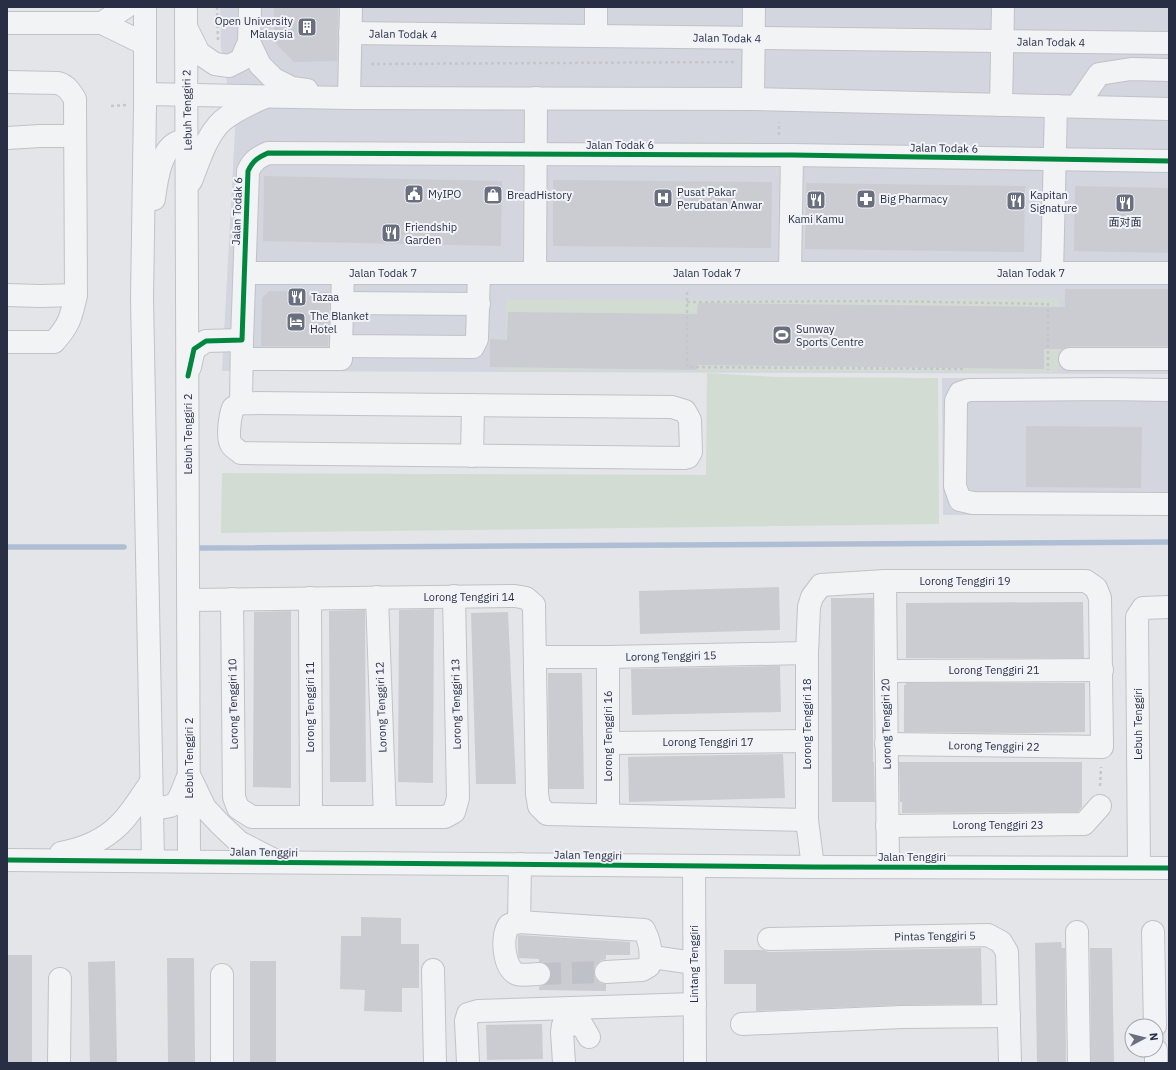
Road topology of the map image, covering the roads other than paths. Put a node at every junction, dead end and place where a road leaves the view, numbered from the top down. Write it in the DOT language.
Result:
graph roads {
  1 [pos="126,7"];
  2 [pos="145,7"];
  3 [pos="250,7"];
  4 [pos="351,7"];
  5 [pos="596,7"];
  6 [pos="754,7"];
  7 [pos="1003,7"];
  8 [pos="186,17"];
  9 [pos="7,23"];
  10 [pos="102,24"];
  11 [pos="350,33"];
  12 [pos="596,36"];
  13 [pos="754,38"];
  14 [pos="1002,41"];
  15 [pos="249,42"];
  16 [pos="1169,43"];
  17 [pos="145,44"];
  18 [pos="1169,70"];
  19 [pos="7,82"];
  20 [pos="186,95"];
  21 [pos="266,97"];
  22 [pos="349,98"];
  23 [pos="536,98"];
  24 [pos="139,99"];
  25 [pos="754,99"];
  26 [pos="1001,105"];
  27 [pos="1066,106"];
  28 [pos="1169,109"];
  29 [pos="75,136"];
  30 [pos="7,138"];
  31 [pos="187,141"];
  32 [pos="536,154"];
  33 [pos="792,155"];
  34 [pos="1055,160"];
  35 [pos="1169,162"];
  36 [pos="187,190"];
  37 [pos="245,273"];
  38 [pos="343,273"];
  39 [pos="479,273"];
  40 [pos="535,273"];
  41 [pos="790,273"];
  42 [pos="1052,273"];
  43 [pos="1169,273"];
  44 [pos="7,295"];
  45 [pos="76,295"];
  46 [pos="142,299"];
  47 [pos="342,303"];
  48 [pos="479,304"];
  49 [pos="7,342"];
  50 [pos="341,346"];
  51 [pos="242,350"];
  52 [pos="1169,358"];
  53 [pos="1070,359"];
  54 [pos="1108,359"];
  55 [pos="188,376"];
  56 [pos="1108,389"];
  57 [pos="1169,390"];
  58 [pos="241,403"];
  59 [pos="473,405"];
  60 [pos="472,456"];
  61 [pos="1169,504"];
  62 [pos="885,581"];
  63 [pos="821,586"];
  64 [pos="454,596"];
  65 [pos="377,597"];
  66 [pos="310,598"];
  67 [pos="232,599"];
  68 [pos="188,600"];
  69 [pos="1169,606"];
  70 [pos="806,653"];
  71 [pos="536,657"];
  72 [pos="608,657"];
  73 [pos="1102,670"];
  74 [pos="886,671"];
  75 [pos="807,741"];
  76 [pos="609,743"];
  77 [pos="886,744"];
  78 [pos="189,774"];
  79 [pos="151,782"];
  80 [pos="1100,806"];
  81 [pos="152,808"];
  82 [pos="608,814"];
  83 [pos="310,817"];
  84 [pos="385,817"];
  85 [pos="808,820"];
  86 [pos="887,826"];
  87 [pos="16,860"];
  88 [pos="152,861"];
  89 [pos="189,861"];
  90 [pos="278,862"];
  91 [pos="520,864"];
  92 [pos="694,866"];
  93 [pos="813,867"];
  94 [pos="888,867"];
  95 [pos="1139,868"];
  96 [pos="1169,868"];
  97 [pos="519,922"];
  98 [pos="1077,932"];
  99 [pos="1153,932"];
  100 [pos="769,939"];
  101 [pos="652,958"];
  102 [pos="694,963"];
  103 [pos="433,970"];
  104 [pos="606,972"];
  105 [pos="539,974"];
  106 [pos="222,975"];
  107 [pos="60,979"];
  108 [pos="695,1004"];
  109 [pos="1009,1016"];
  110 [pos="1155,1018"];
  111 [pos="742,1024"];
  112 [pos="589,1037"];
  113 [pos="59,1063"];
  114 [pos="222,1063"];
  115 [pos="435,1063"];
  116 [pos="468,1063"];
  117 [pos="564,1063"];
  118 [pos="695,1063"];
  119 [pos="1010,1063"];
  120 [pos="1079,1063"];
  1 -- 10 [label="street"];
  2 -- 17 [label="street"];
  3 -- 15 [label="street"];
  4 -- 11 [label="street"];
  5 -- 12 [label="street"];
  6 -- 13 [label="street"];
  7 -- 14 [label="street"];
  8 -- 15 [label="street"];
  8 -- 20 [label="street, Lebuh Tenggiri 2"];
  9 -- 10 [label="street"];
  10 -- 17 [label="street"];
  11 -- 12 [label="street, Jalan Todak 4"];
  11 -- 22 [label="street"];
  12 -- 13 [label="street, Jalan Todak 4"];
  13 -- 14 [label="street, Jalan Todak 4"];
  13 -- 25 [label="street"];
  14 -- 16 [label="street, Jalan Todak 4"];
  14 -- 26 [label="street"];
  15 -- 22 [label="street"];
  17 -- 24 [label="street"];
  18 -- 27 [label="street"];
  19 -- 29 [label="street"];
  20 -- 21 [label="street"];
  20 -- 24 [label="street"];
  20 -- 31 [label="street, Lebuh Tenggiri 2"];
  21 -- 22 [label="street"];
  21 -- 36 [label="street"];
  22 -- 23 [label="street"];
  23 -- 25 [label="street"];
  23 -- 32 [label="street"];
  24 -- 46 [label="street"];
  25 -- 26 [label="street"];
  26 -- 27 [label="street"];
  27 -- 28 [label="street"];
  27 -- 34 [label="street"];
  29 -- 30 [label="street"];
  29 -- 45 [label="street"];
  31 -- 36 [label="street, Lebuh Tenggiri 2"];
  31 -- 46 [label="street"];
  32 -- 33 [label="street, Jalan Todak 6"];
  32 -- 37 [label="street, Jalan Todak 6"];
  32 -- 40 [label="street"];
  33 -- 34 [label="street, Jalan Todak 6"];
  33 -- 41 [label="street"];
  34 -- 35 [label="street, Jalan Todak 6"];
  34 -- 42 [label="street"];
  36 -- 55 [label="street, Lebuh Tenggiri 2"];
  37 -- 38 [label="street, Jalan Todak 7"];
  37 -- 51 [label="street, Jalan Todak 6"];
  38 -- 39 [label="street, Jalan Todak 7"];
  38 -- 47 [label="street"];
  39 -- 40 [label="street, Jalan Todak 7"];
  39 -- 48 [label="street"];
  40 -- 41 [label="street, Jalan Todak 7"];
  41 -- 42 [label="street, Jalan Todak 7"];
  42 -- 43 [label="street, Jalan Todak 7"];
  44 -- 45 [label="street"];
  45 -- 49 [label="street"];
  46 -- 79 [label="street"];
  47 -- 48 [label="street"];
  47 -- 50 [label="street"];
  48 -- 50 [label="street"];
  50 -- 51 [label="street"];
  51 -- 55 [label="street"];
  51 -- 58 [label="street, Jalan Todak 6"];
  52 -- 54 [label="street"];
  53 -- 54 [label="street"];
  54 -- 56 [label="street"];
  55 -- 68 [label="street, Lebuh Tenggiri 2"];
  56 -- 57 [label="street"];
  56 -- 61 [label="street"];
  58 -- 59 [label="street"];
  58 -- 60 [label="street"];
  59 -- 60 [label="street"];
  59 -- 60 [label="street"];
  62 -- 63 [label="street, Lorong Tenggiri 19"];
  62 -- 73 [label="street, Lorong Tenggiri 19"];
  62 -- 74 [label="street, Lorong Tenggiri 20"];
  63 -- 70 [label="street, Lorong Tenggiri 18"];
  64 -- 65 [label="street, Lorong Tenggiri 14"];
  64 -- 71 [label="street, Lorong Tenggiri 14"];
  64 -- 84 [label="street, Lorong Tenggiri 13"];
  65 -- 66 [label="street, Lorong Tenggiri 14"];
  65 -- 84 [label="street, Lorong Tenggiri 12"];
  66 -- 67 [label="street, Lorong Tenggiri 14"];
  66 -- 83 [label="street, Lorong Tenggiri 11"];
  67 -- 68 [label="street, Lorong Tenggiri 14"];
  67 -- 83 [label="street, Lorong Tenggiri 10"];
  68 -- 78 [label="street, Lebuh Tenggiri 2"];
  69 -- 95 [label="street, Lebuh Tenggiri"];
  70 -- 72 [label="street, Lorong Tenggiri 15"];
  70 -- 75 [label="street, Lorong Tenggiri 18"];
  71 -- 72 [label="street, Lorong Tenggiri 15"];
  71 -- 82 [label="street, Lorong Tenggiri 14"];
  72 -- 76 [label="street, Lorong Tenggiri 16"];
  73 -- 74 [label="street, Lorong Tenggiri 21"];
  73 -- 77 [label="street, Lorong Tenggiri 22"];
  74 -- 77 [label="street, Lorong Tenggiri 20"];
  75 -- 76 [label="street, Lorong Tenggiri 17"];
  75 -- 85 [label="street, Lorong Tenggiri 18"];
  76 -- 82 [label="street, Lorong Tenggiri 16"];
  77 -- 86 [label="street, Lorong Tenggiri 20"];
  78 -- 81 [label="street"];
  78 -- 89 [label="street, Lebuh Tenggiri 2"];
  78 -- 90 [label="street"];
  79 -- 81 [label="street"];
  79 -- 87 [label="street"];
  80 -- 86 [label="street, Lorong Tenggiri 23"];
  81 -- 88 [label="street"];
  82 -- 85 [label="street"];
  83 -- 84 [label="street"];
  85 -- 93 [label="street, Lorong Tenggiri 18"];
  86 -- 94 [label="street, Lorong Tenggiri 20"];
  87 -- 88 [label="street, Jalan Tenggiri"];
  88 -- 89 [label="street, Jalan Tenggiri"];
  89 -- 90 [label="street, Jalan Tenggiri"];
  90 -- 91 [label="street, Jalan Tenggiri"];
  91 -- 92 [label="street, Jalan Tenggiri"];
  91 -- 97 [label="street"];
  92 -- 93 [label="street, Jalan Tenggiri"];
  92 -- 102 [label="street, Lintang Tenggiri"];
  93 -- 94 [label="street, Jalan Tenggiri"];
  94 -- 95 [label="street, Jalan Tenggiri"];
  95 -- 96 [label="street, Jalan Tenggiri"];
  97 -- 101 [label="street"];
  97 -- 105 [label="street"];
  98 -- 120 [label="street"];
  99 -- 110 [label="street"];
  100 -- 109 [label="street, Pintas Tenggiri 5"];
  101 -- 102 [label="street"];
  101 -- 104 [label="street"];
  102 -- 108 [label="street, Lintang Tenggiri"];
  103 -- 115 [label="street"];
  106 -- 114 [label="street"];
  107 -- 113 [label="street"];
  108 -- 116 [label="street"];
  108 -- 118 [label="street, Lintang Tenggiri"];
  109 -- 111 [label="street"];
  109 -- 119 [label="street, Pintas Tenggiri 5"];
  112 -- 117 [label="street"];
}
